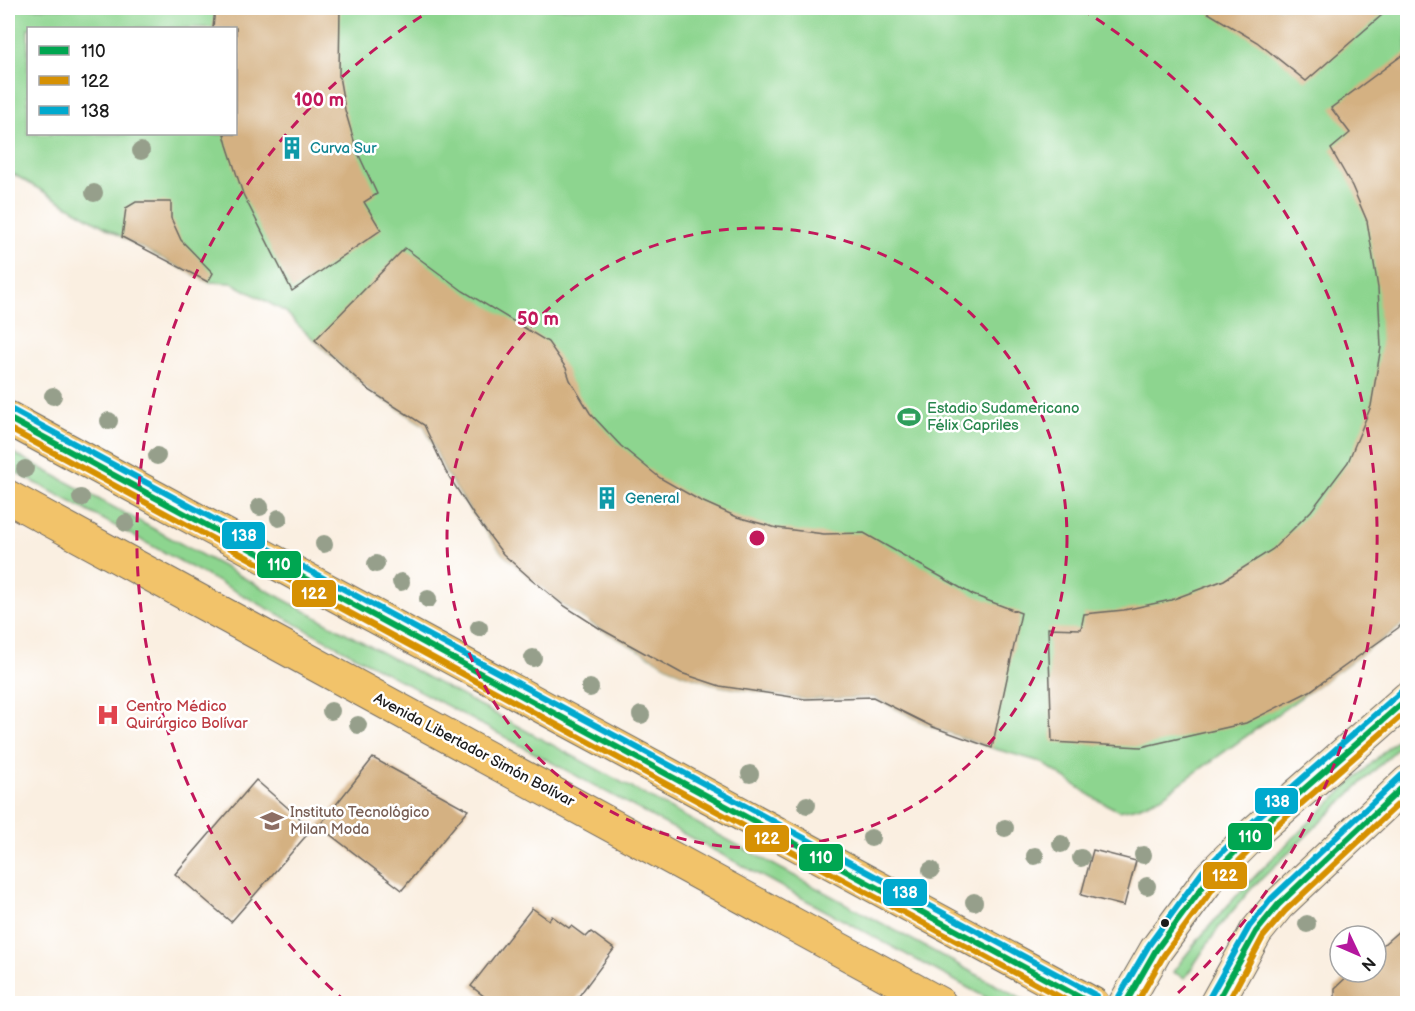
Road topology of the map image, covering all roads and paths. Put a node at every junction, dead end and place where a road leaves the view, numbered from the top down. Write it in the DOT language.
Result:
graph roads {
  1 [pos="8,418"];
  2 [pos="8,497"];
  3 [pos="1407,698"];
  4 [pos="1407,782"];
  5 [pos="940,1004"];
  6 [pos="1093,1004"];
  7 [pos="1125,1004"];
  8 [pos="1216,1004"];
  1 -- 6 [label="main road"];
  2 -- 5 [label="main road, Avenida Libertador Simón Bolívar"];
  3 -- 7 [label="main road"];
  4 -- 8 [label="main road"];
}
